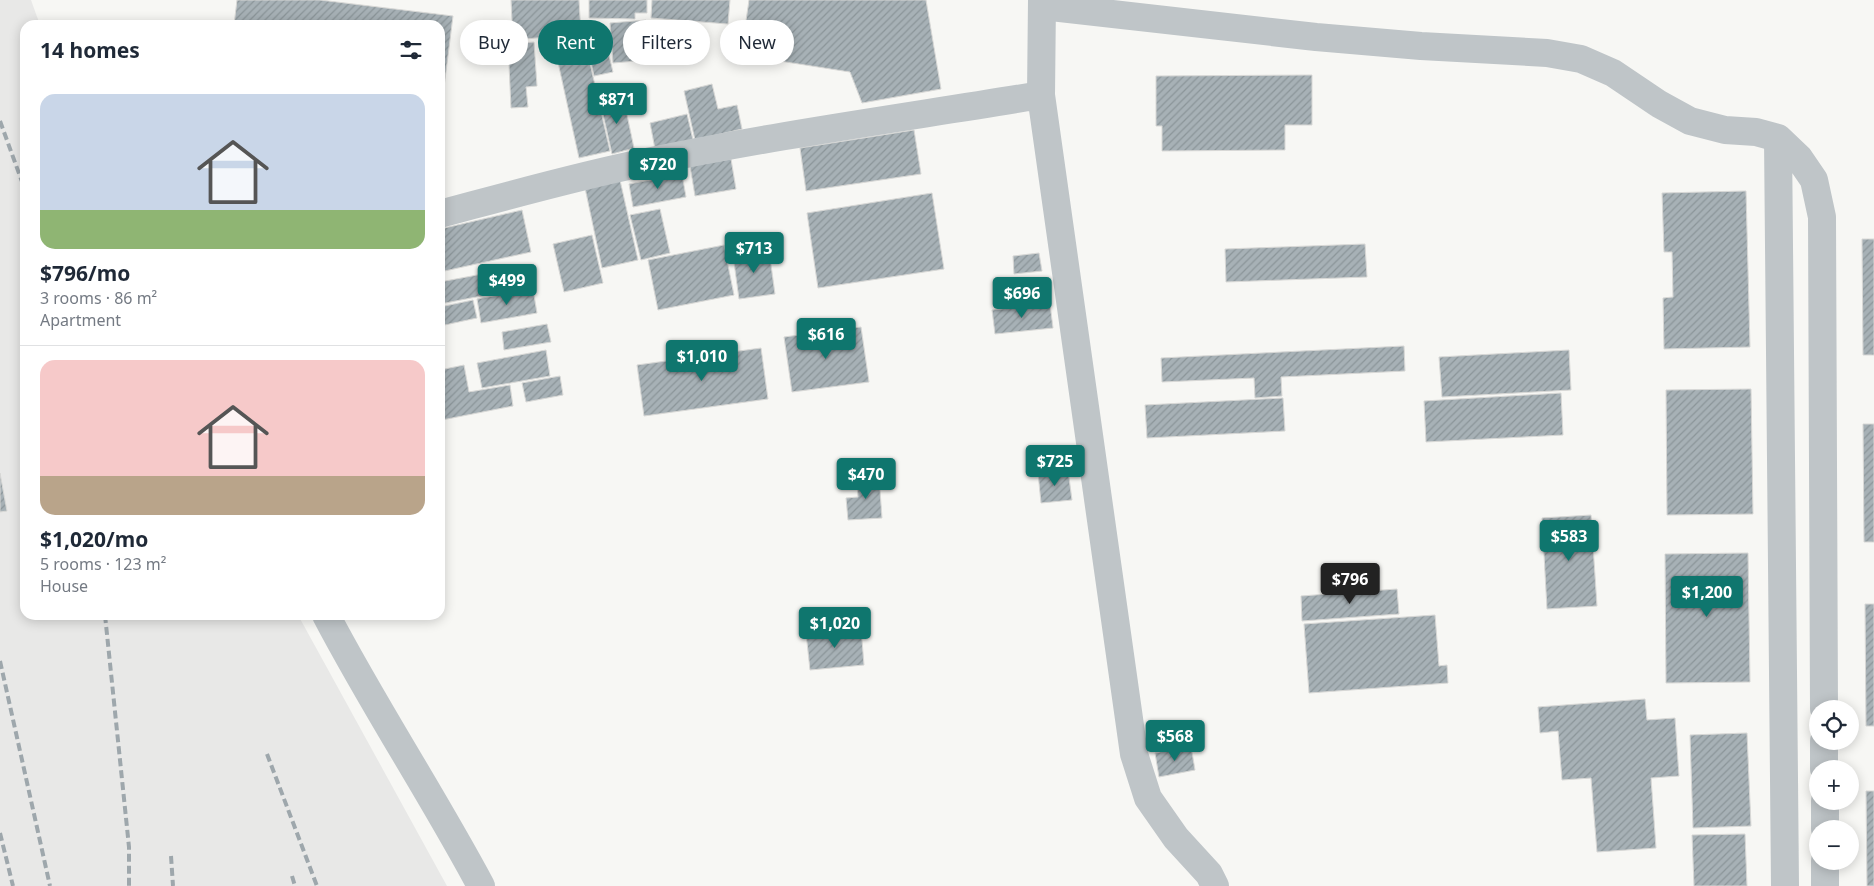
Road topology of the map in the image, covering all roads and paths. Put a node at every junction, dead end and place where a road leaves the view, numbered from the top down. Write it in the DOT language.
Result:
graph roads {
  1 [pos="1042,3"];
  2 [pos="1041,95"];
  3 [pos="1778,138"];
  4 [pos="445,213"];
  5 [pos="329,620"];
  6 [pos="1824,700"];
  7 [pos="1825,870"];
  8 [pos="481,886"];
  9 [pos="1214,886"];
  10 [pos="1785,886"];
  11 [pos="1825,886"];
  1 -- 2 [label="street"];
  1 -- 3 [label="street"];
  2 -- 4 [label="street"];
  2 -- 9 [label="street"];
  3 -- 6 [label="street"];
  3 -- 10 [label="street"];
  5 -- 8 [label="street"];
  7 -- 11 [label="street"];
}
